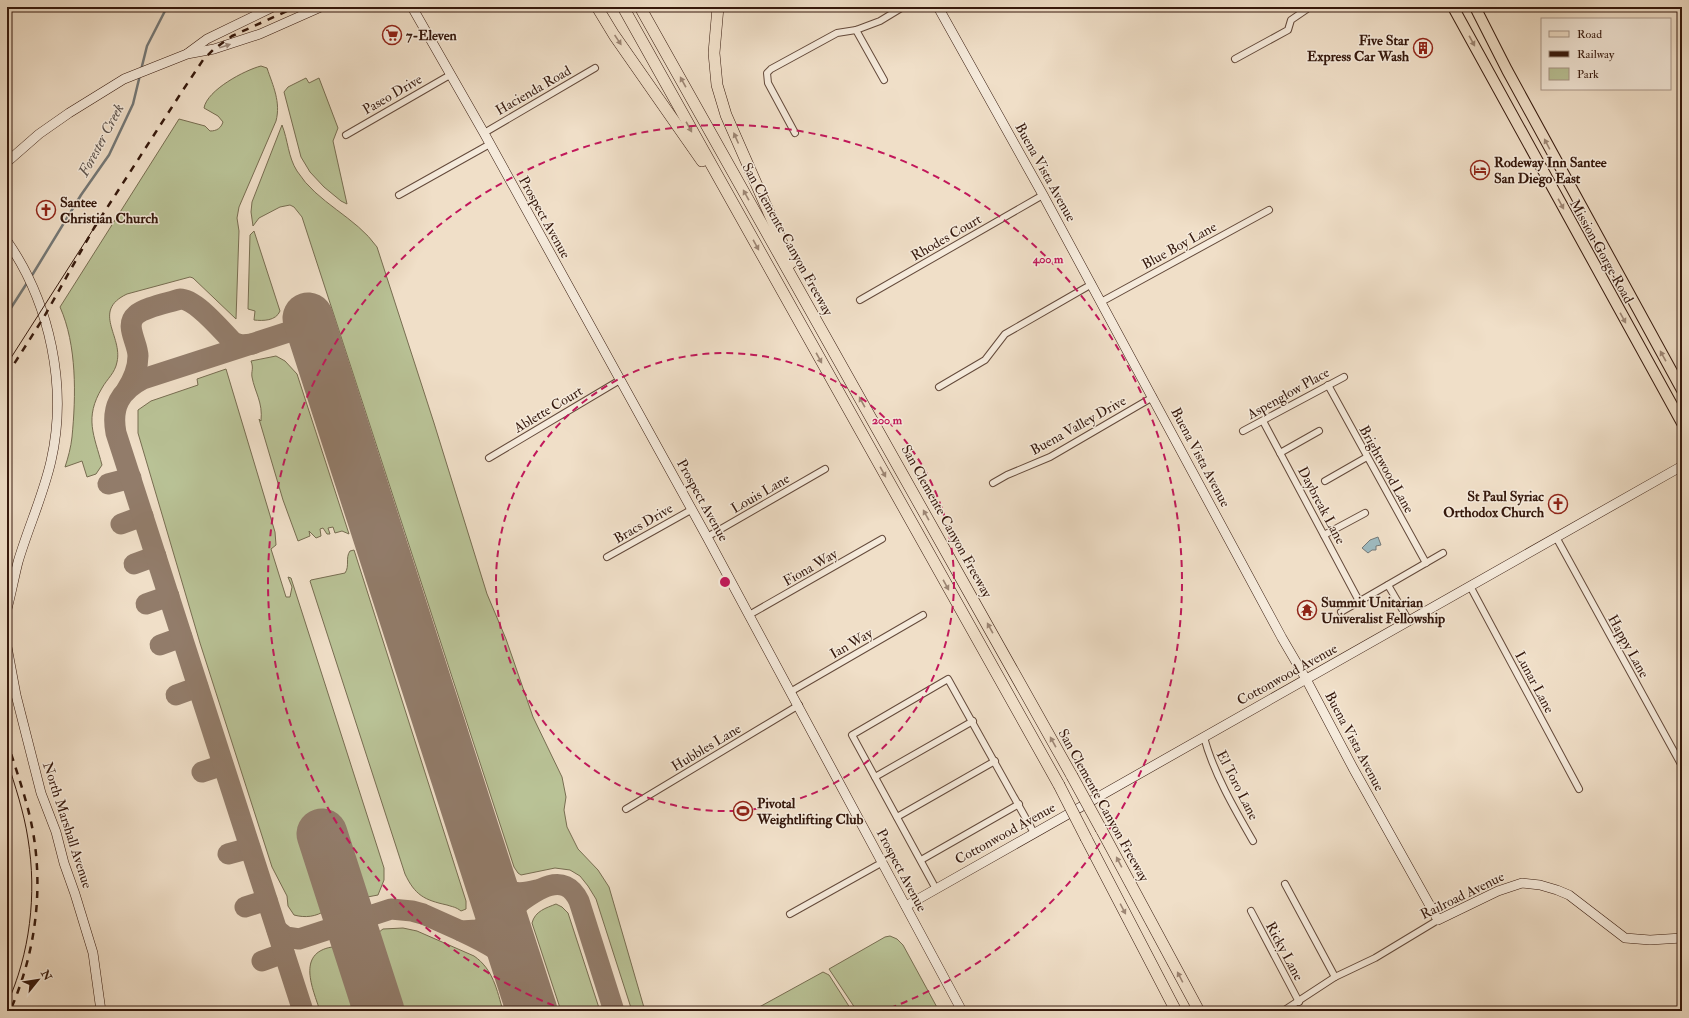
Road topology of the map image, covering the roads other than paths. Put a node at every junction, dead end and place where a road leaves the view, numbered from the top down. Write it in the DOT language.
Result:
graph roads {
  1 [pos="273,7"];
  2 [pos="321,7"];
  3 [pos="412,7"];
  4 [pos="597,7"];
  5 [pos="623,7"];
  6 [pos="640,7"];
  7 [pos="718,7"];
  8 [pos="903,7"];
  9 [pos="938,7"];
  10 [pos="1310,7"];
  11 [pos="1453,7"];
  12 [pos="1475,7"];
  13 [pos="856,30"];
  14 [pos="187,54"];
  15 [pos="1235,59"];
  16 [pos="595,68"];
  17 [pos="450,75"];
  18 [pos="884,80"];
  19 [pos="484,133"];
  20 [pos="795,133"];
  21 [pos="346,135"];
  22 [pos="490,144"];
  23 [pos="7,162"];
  24 [pos="399,195"];
  25 [pos="1043,195"];
  26 [pos="1270,210"];
  27 [pos="736,211"];
  28 [pos="7,241"];
  29 [pos="1092,284"];
  30 [pos="860,300"];
  31 [pos="1101,302"];
  32 [pos="841,364"];
  33 [pos="1344,377"];
  34 [pos="620,380"];
  35 [pos="1328,385"];
  36 [pos="939,386"];
  37 [pos="1682,390"];
  38 [pos="1153,397"];
  39 [pos="1263,421"];
  40 [pos="1682,423"];
  41 [pos="1244,431"];
  42 [pos="1319,431"];
  43 [pos="1280,453"];
  44 [pos="1367,457"];
  45 [pos="489,458"];
  46 [pos="1682,466"];
  47 [pos="825,469"];
  48 [pos="1325,481"];
  49 [pos="993,483"];
  50 [pos="692,510"];
  51 [pos="1366,512"];
  52 [pos="1324,534"];
  53 [pos="707,537"];
  54 [pos="1556,537"];
  55 [pos="882,539"];
  56 [pos="1443,554"];
  57 [pos="607,557"];
  58 [pos="1426,563"];
  59 [pos="1388,585"];
  60 [pos="1470,586"];
  61 [pos="1359,601"];
  62 [pos="7,609"];
  63 [pos="1341,612"];
  64 [pos="749,615"];
  65 [pos="923,615"];
  66 [pos="1409,621"];
  67 [pos="7,647"];
  68 [pos="1306,679"];
  69 [pos="790,692"];
  70 [pos="799,705"];
  71 [pos="973,721"];
  72 [pos="1204,737"];
  73 [pos="995,760"];
  74 [pos="1682,766"];
  75 [pos="875,777"];
  76 [pos="1579,789"];
  77 [pos="1019,804"];
  78 [pos="626,809"];
  79 [pos="897,817"];
  80 [pos="1034,833"];
  81 [pos="1254,841"];
  82 [pos="920,860"];
  83 [pos="882,862"];
  84 [pos="1285,884"];
  85 [pos="936,889"];
  86 [pos="906,906"];
  87 [pos="1251,911"];
  88 [pos="790,914"];
  89 [pos="1438,920"];
  90 [pos="1682,938"];
  91 [pos="1335,977"];
  92 [pos="1299,1002"];
  93 [pos="101,1011"];
  94 [pos="962,1011"];
  95 [pos="1176,1011"];
  96 [pos="1199,1011"];
  97 [pos="1283,1011"];
  1 -- 14 [label="main road"];
  14 -- 2 [label="main road, one-way"];
  3 -- 17 [label="main road, Prospect Avenue"];
  4 -- 27 [label="highway, one-way"];
  5 -- 27 [label="highway, one-way"];
  32 -- 6 [label="highway, San Clemente Canyon Freeway, one-way"];
  32 -- 7 [label="highway, one-way"];
  8 -- 13 [label="street"];
  9 -- 25 [label="main road, Buena Vista Avenue"];
  10 -- 15 [label="street"];
  11 -- 40 [label="main road, Mission Gorge Road, one-way"];
  37 -- 12 [label="main road, Mission Gorge Road, one-way"];
  13 -- 18 [label="street"];
  13 -- 20 [label="street"];
  14 -- 23 [label="main road"];
  16 -- 19 [label="street, Hacienda Road"];
  17 -- 19 [label="main road, Prospect Avenue"];
  17 -- 21 [label="street, Paseo Drive"];
  19 -- 22 [label="main road, Prospect Avenue"];
  22 -- 24 [label="street"];
  22 -- 34 [label="main road, Prospect Avenue"];
  25 -- 29 [label="main road, Buena Vista Avenue"];
  25 -- 30 [label="street, Rhodes Court"];
  26 -- 31 [label="street, Blue Boy Lane"];
  27 -- 95 [label="highway, one-way, bridge"];
  28 -- 62 [label="main road"];
  29 -- 31 [label="main road, Buena Vista Avenue"];
  29 -- 36 [label="street"];
  31 -- 38 [label="main road, Buena Vista Avenue"];
  96 -- 32 [label="highway, San Clemente Canyon Freeway, one-way, bridge"];
  33 -- 35 [label="street, Aspenglow Place"];
  34 -- 45 [label="street, Ablette Court"];
  34 -- 50 [label="main road, Prospect Avenue"];
  35 -- 39 [label="street, Aspenglow Place"];
  35 -- 44 [label="street, Brightwood Lane"];
  38 -- 49 [label="street, Buena Valley Drive"];
  38 -- 68 [label="main road, Buena Vista Avenue"];
  39 -- 41 [label="street, Aspenglow Place"];
  39 -- 43 [label="street, Daybreak Lane"];
  42 -- 43 [label="street"];
  43 -- 52 [label="street, Daybreak Lane"];
  44 -- 48 [label="street"];
  44 -- 58 [label="street, Brightwood Lane"];
  46 -- 54 [label="main road, Cottonwood Avenue"];
  47 -- 53 [label="street, Louis Lane"];
  50 -- 53 [label="main road, Prospect Avenue"];
  50 -- 57 [label="street, Bracs Drive"];
  51 -- 52 [label="street"];
  52 -- 61 [label="street, Daybreak Lane"];
  53 -- 64 [label="main road, Prospect Avenue"];
  54 -- 60 [label="main road, Cottonwood Avenue"];
  54 -- 74 [label="street, Happy Lane"];
  55 -- 64 [label="street, Fiona Way"];
  56 -- 58 [label="street"];
  58 -- 59 [label="street"];
  59 -- 61 [label="street"];
  59 -- 66 [label="street"];
  60 -- 66 [label="main road, Cottonwood Avenue"];
  60 -- 76 [label="street, Lunar Lane"];
  61 -- 63 [label="street"];
  64 -- 69 [label="main road, Prospect Avenue"];
  65 -- 69 [label="street, Ian Way"];
  66 -- 68 [label="main road, Cottonwood Avenue"];
  67 -- 93 [label="main road, North Marshall Avenue"];
  68 -- 72 [label="main road, Cottonwood Avenue"];
  68 -- 89 [label="main road, Buena Vista Avenue"];
  69 -- 70 [label="main road, Prospect Avenue"];
  70 -- 78 [label="street, Hubbles Lane"];
  70 -- 83 [label="main road, Prospect Avenue"];
  71 -- 73 [label="street"];
  71 -- 75 [label="street"];
  71 -- 75 [label="street"];
  72 -- 80 [label="main road, Cottonwood Avenue"];
  72 -- 81 [label="street, El Toro Lane"];
  73 -- 77 [label="street"];
  73 -- 79 [label="street"];
  75 -- 79 [label="street"];
  77 -- 80 [label="street"];
  77 -- 82 [label="street"];
  79 -- 82 [label="street"];
  80 -- 85 [label="main road, Cottonwood Avenue"];
  82 -- 85 [label="street"];
  83 -- 86 [label="main road, Prospect Avenue"];
  83 -- 88 [label="street"];
  84 -- 91 [label="street"];
  85 -- 86 [label="main road, Cottonwood Avenue"];
  86 -- 94 [label="main road, Prospect Avenue"];
  87 -- 92 [label="street, Ricky Lane"];
  89 -- 90 [label="main road, Railroad Avenue"];
  89 -- 91 [label="street, Railroad Avenue"];
  91 -- 92 [label="street, Railroad Avenue"];
  92 -- 97 [label="street, Railroad Avenue"];
}
